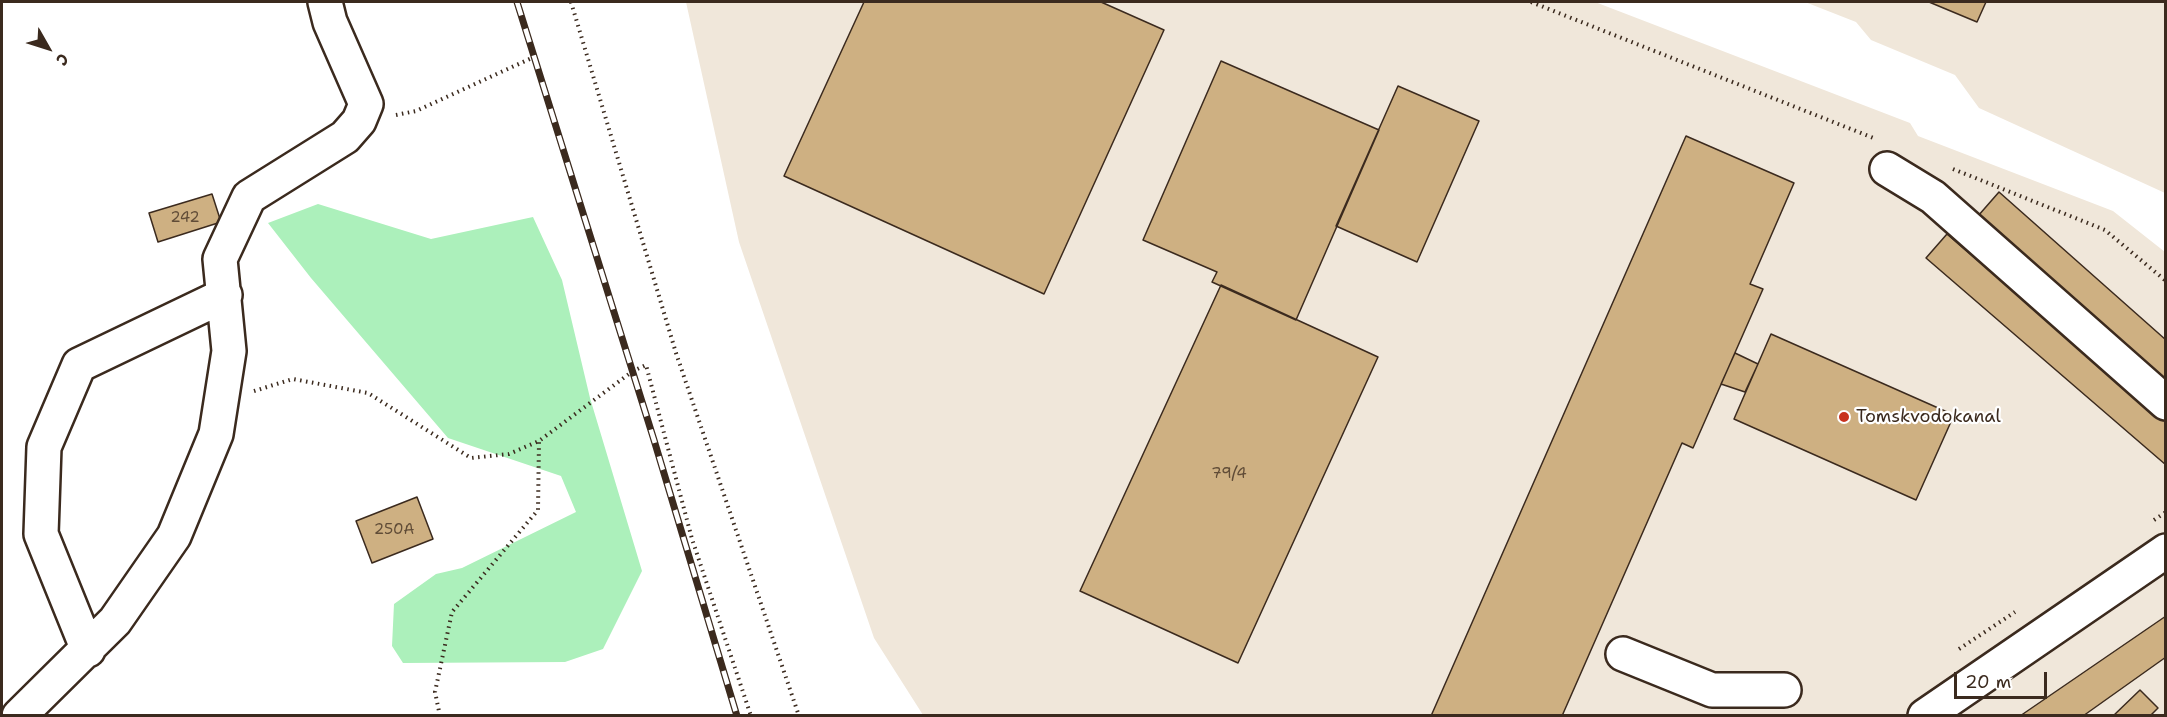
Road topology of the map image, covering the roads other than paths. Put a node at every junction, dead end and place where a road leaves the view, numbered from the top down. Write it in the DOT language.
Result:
graph roads {
  1 [pos="325,2"];
  2 [pos="1886,155"];
  3 [pos="225,295"];
  4 [pos="2166,403"];
  5 [pos="2166,551"];
  6 [pos="87,650"];
  7 [pos="1623,654"];
  8 [pos="1784,690"];
  9 [pos="19,716"];
  10 [pos="1925,716"];
  1 -- 3 [label="street"];
  2 -- 4 [label="street"];
  3 -- 6 [label="street"];
  3 -- 6 [label="street"];
  5 -- 10 [label="street"];
  6 -- 9 [label="street"];
  7 -- 8 [label="street"];
}
